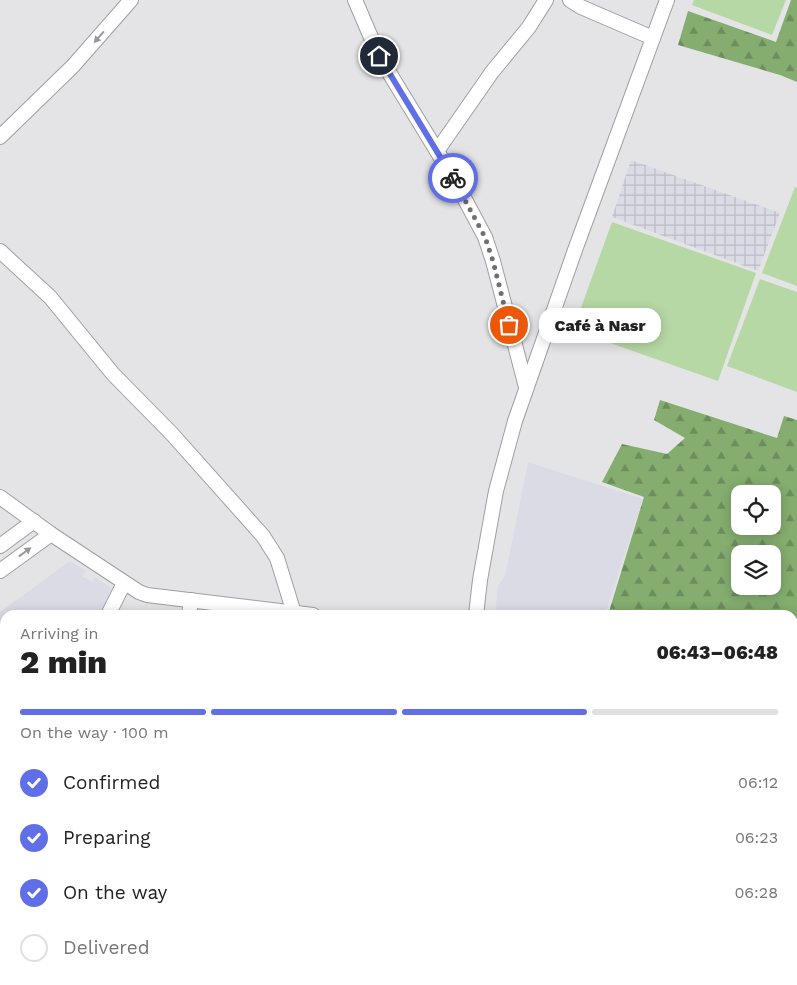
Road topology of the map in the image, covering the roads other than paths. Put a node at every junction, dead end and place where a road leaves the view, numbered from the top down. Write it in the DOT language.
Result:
graph roads {
  1 [pos="131,0"];
  2 [pos="355,0"];
  3 [pos="546,0"];
  4 [pos="570,0"];
  5 [pos="667,0"];
  6 [pos="653,38"];
  7 [pos="0,137"];
  8 [pos="437,152"];
  9 [pos="0,251"];
  10 [pos="526,387"];
  11 [pos="0,497"];
  12 [pos="34,521"];
  13 [pos="51,534"];
  14 [pos="0,546"];
  15 [pos="0,571"];
  16 [pos="124,583"];
  17 [pos="191,600"];
  18 [pos="110,610"];
  19 [pos="190,610"];
  20 [pos="270,610"];
  21 [pos="293,610"];
  22 [pos="477,610"];
  1 -- 7 [label="street, one-way"];
  2 -- 8 [label="street"];
  3 -- 8 [label="street"];
  4 -- 6 [label="street"];
  5 -- 6 [label="street"];
  6 -- 10 [label="street"];
  8 -- 10 [label="street"];
  9 -- 21 [label="street"];
  10 -- 22 [label="street"];
  11 -- 12 [label="street"];
  12 -- 13 [label="street"];
  12 -- 14 [label="street"];
  15 -- 13 [label="street, one-way"];
  13 -- 16 [label="street"];
  16 -- 17 [label="street"];
  16 -- 18 [label="street"];
  17 -- 19 [label="street"];
  17 -- 20 [label="street"];
}
